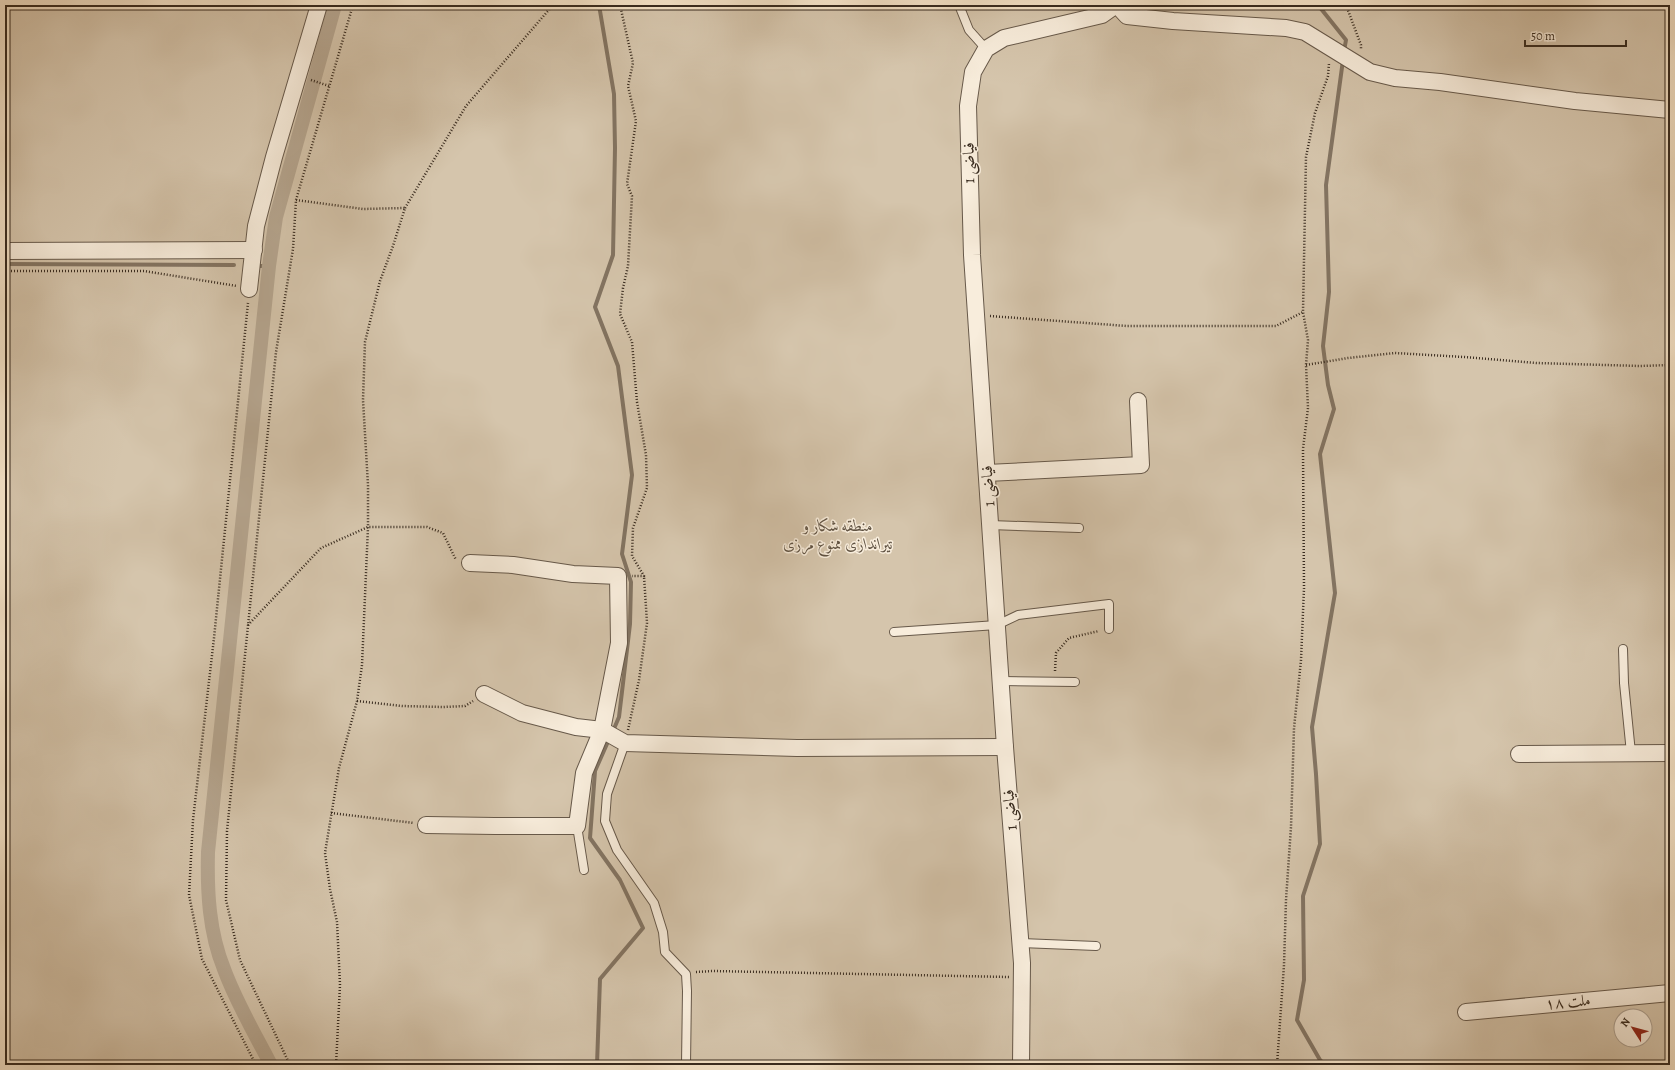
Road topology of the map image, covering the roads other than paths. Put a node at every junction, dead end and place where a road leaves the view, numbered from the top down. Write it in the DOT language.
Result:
graph roads {
  1 [pos="319,5"];
  2 [pos="959,5"];
  3 [pos="1116,5"];
  4 [pos="986,49"];
  5 [pos="1670,110"];
  6 [pos="254,250"];
  7 [pos="5,251"];
  8 [pos="249,289"];
  9 [pos="1138,402"];
  10 [pos="987,473"];
  11 [pos="990,525"];
  12 [pos="1079,528"];
  13 [pos="470,563"];
  14 [pos="997,625"];
  15 [pos="1109,629"];
  16 [pos="894,632"];
  17 [pos="1623,649"];
  18 [pos="1001,681"];
  19 [pos="1075,682"];
  20 [pos="484,694"];
  21 [pos="613,736"];
  22 [pos="1005,746"];
  23 [pos="1631,753"];
  24 [pos="1670,753"];
  25 [pos="1518,754"];
  26 [pos="426,825"];
  27 [pos="577,826"];
  28 [pos="584,870"];
  29 [pos="1021,943"];
  30 [pos="1096,946"];
  31 [pos="1670,992"];
  32 [pos="1466,1012"];
  33 [pos="686,1065"];
  34 [pos="1021,1065"];
  1 -- 6 [label="street"];
  2 -- 4 [label="lane"];
  3 -- 4 [label="street, فیاضی 1"];
  3 -- 5 [label="street"];
  4 -- 10 [label="street, فیاضی 1"];
  6 -- 7 [label="street"];
  6 -- 8 [label="street"];
  9 -- 10 [label="street"];
  10 -- 11 [label="street, فیاضی 1"];
  11 -- 12 [label="lane"];
  11 -- 14 [label="street, فیاضی 1"];
  13 -- 21 [label="street"];
  14 -- 15 [label="lane"];
  14 -- 16 [label="lane"];
  14 -- 18 [label="street, فیاضی 1"];
  17 -- 23 [label="lane"];
  18 -- 19 [label="lane"];
  18 -- 22 [label="street, فیاضی 1"];
  20 -- 21 [label="street"];
  21 -- 22 [label="street"];
  21 -- 27 [label="street"];
  21 -- 33 [label="lane"];
  22 -- 29 [label="street, فیاضی 1"];
  23 -- 24 [label="street"];
  23 -- 25 [label="street"];
  26 -- 27 [label="street"];
  27 -- 28 [label="lane"];
  29 -- 30 [label="lane"];
  29 -- 34 [label="street, فیاضی 1"];
  31 -- 32 [label="street, ملت ۱۸"];
}
